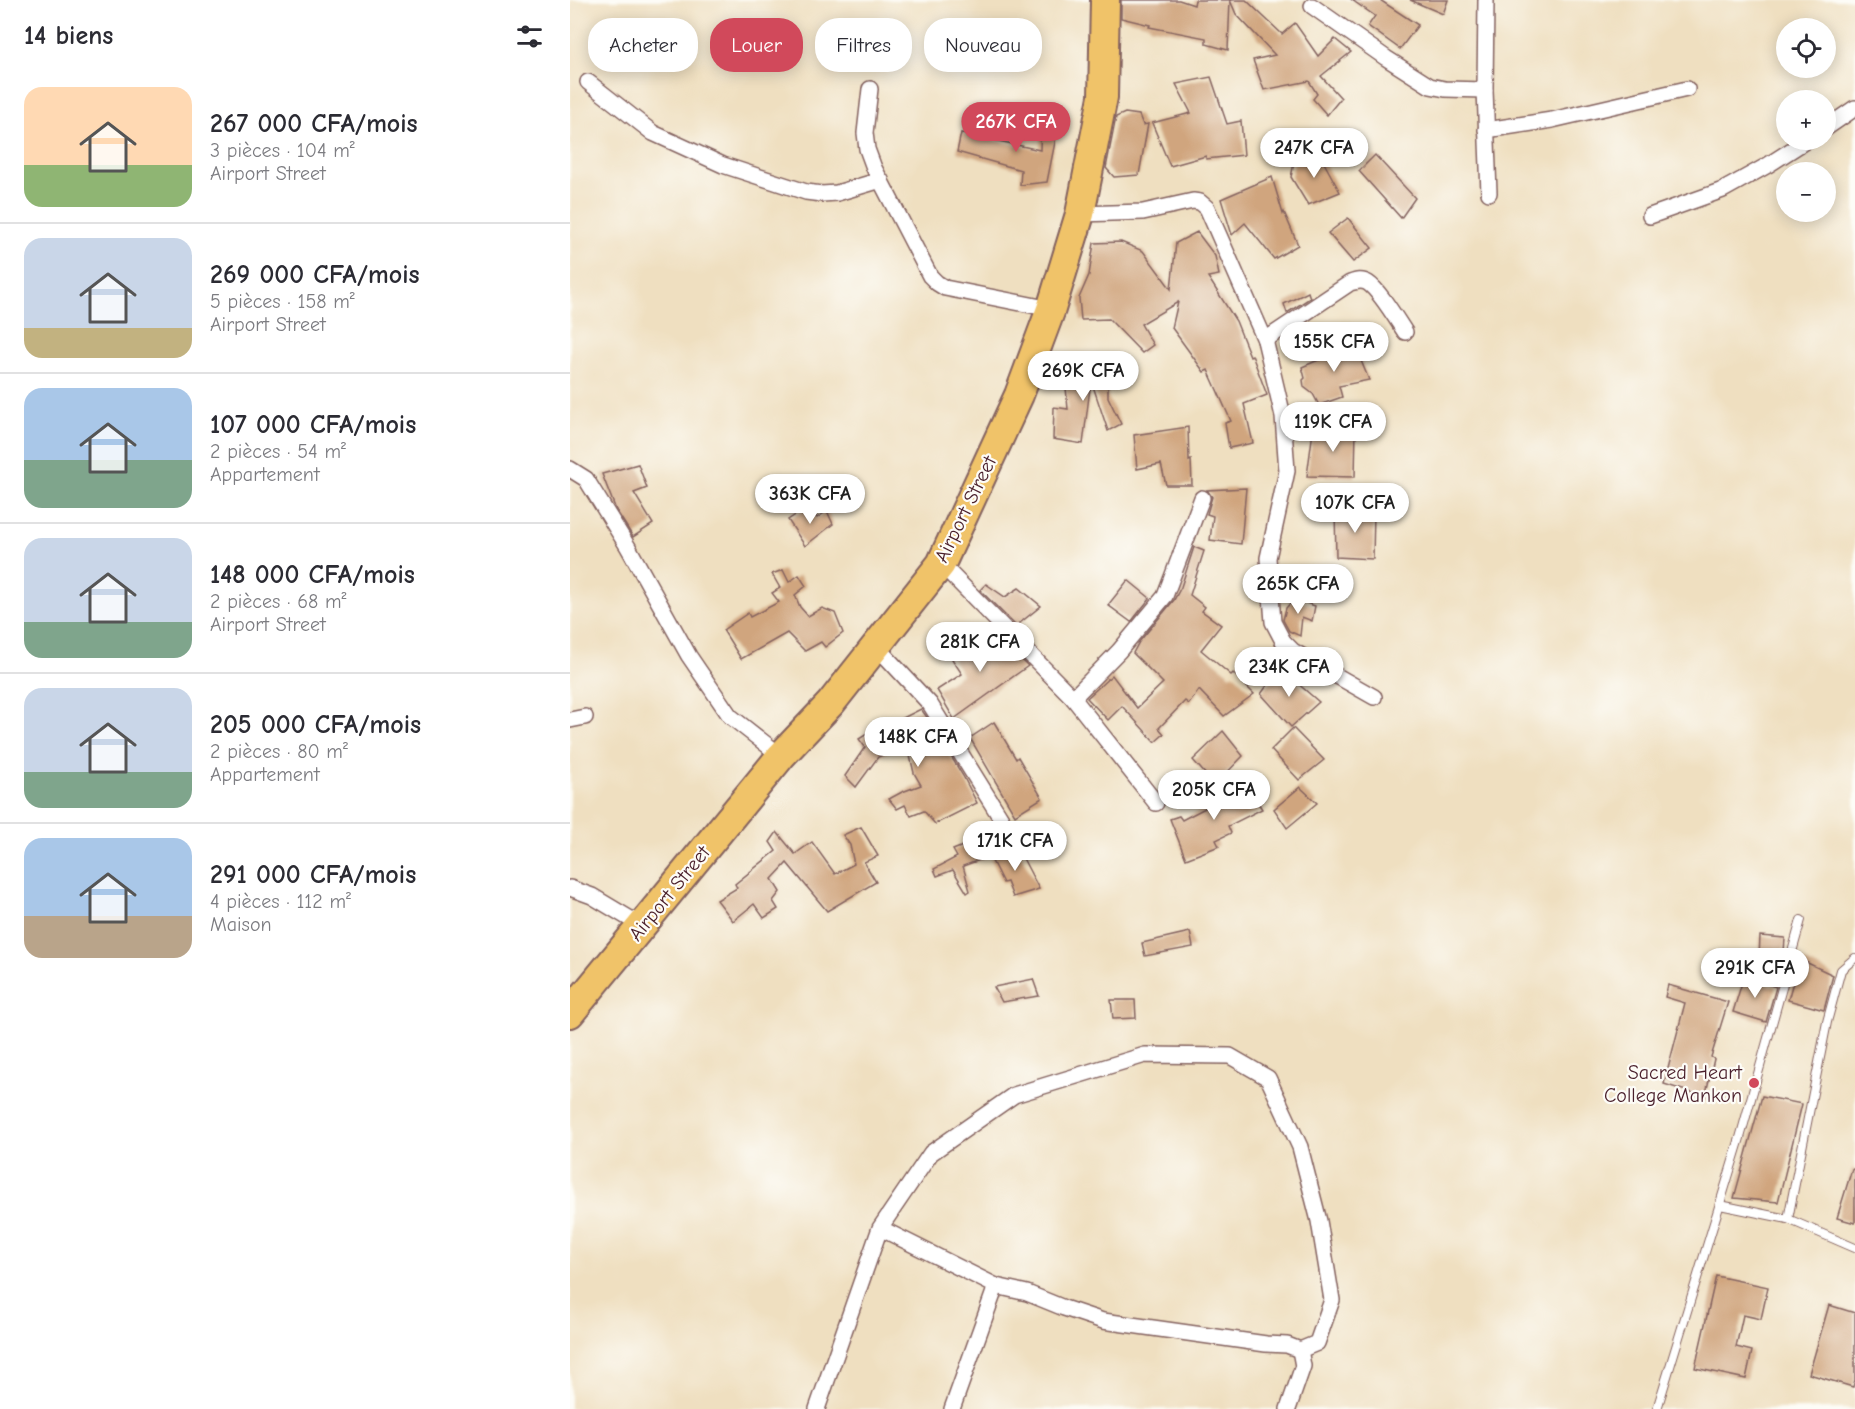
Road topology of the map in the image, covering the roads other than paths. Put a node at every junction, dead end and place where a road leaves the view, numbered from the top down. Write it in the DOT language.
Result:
graph roads {
  1 [pos="1105,0"];
  2 [pos="1486,0"];
  3 [pos="1312,6"];
  4 [pos="588,82"];
  5 [pos="870,89"];
  6 [pos="1687,89"];
  7 [pos="1485,90"];
  8 [pos="1855,108"];
  9 [pos="1836,121"];
  10 [pos="1486,130"];
  11 [pos="1791,150"];
  12 [pos="881,180"];
  13 [pos="1490,193"];
  14 [pos="1080,214"];
  15 [pos="1650,216"];
  16 [pos="1051,309"];
  17 [pos="1405,332"];
  18 [pos="1265,340"];
  19 [pos="570,469"];
  20 [pos="1202,498"];
  21 [pos="940,564"];
  22 [pos="876,646"];
  23 [pos="1374,697"];
  24 [pos="1073,698"];
  25 [pos="782,756"];
  26 [pos="1156,802"];
  27 [pos="1012,836"];
  28 [pos="570,888"];
  29 [pos="1801,920"];
  30 [pos="642,926"];
  31 [pos="1855,958"];
  32 [pos="570,1013"];
  33 [pos="1720,1204"];
  34 [pos="1788,1219"];
  35 [pos="880,1228"];
  36 [pos="1855,1248"];
  37 [pos="996,1286"];
  38 [pos="1300,1350"];
  39 [pos="817,1409"];
  40 [pos="952,1409"];
  41 [pos="1288,1409"];
  42 [pos="1657,1409"];
  1 -- 14 [label="highway, Airport Street"];
  2 -- 7 [label="street"];
  3 -- 7 [label="street"];
  4 -- 12 [label="street"];
  5 -- 12 [label="street"];
  6 -- 10 [label="street"];
  7 -- 10 [label="street"];
  8 -- 9 [label="street"];
  10 -- 13 [label="street"];
  11 -- 15 [label="street"];
  12 -- 16 [label="street"];
  14 -- 16 [label="highway, Airport Street"];
  14 -- 18 [label="street"];
  16 -- 21 [label="highway, Airport Street"];
  17 -- 18 [label="street"];
  18 -- 23 [label="street"];
  19 -- 25 [label="street"];
  20 -- 24 [label="street"];
  21 -- 22 [label="highway, Airport Street"];
  21 -- 24 [label="street"];
  22 -- 25 [label="highway, Airport Street"];
  22 -- 27 [label="street"];
  24 -- 26 [label="street"];
  25 -- 30 [label="highway, Airport Street"];
  28 -- 30 [label="street"];
  29 -- 33 [label="lane"];
  30 -- 32 [label="highway, Airport Street"];
  31 -- 34 [label="lane"];
  33 -- 34 [label="lane"];
  33 -- 42 [label="lane"];
  34 -- 36 [label="lane"];
  35 -- 37 [label="street"];
  35 -- 38 [label="street"];
  35 -- 39 [label="street"];
  37 -- 38 [label="street"];
  37 -- 40 [label="street"];
  38 -- 41 [label="street"];
}
